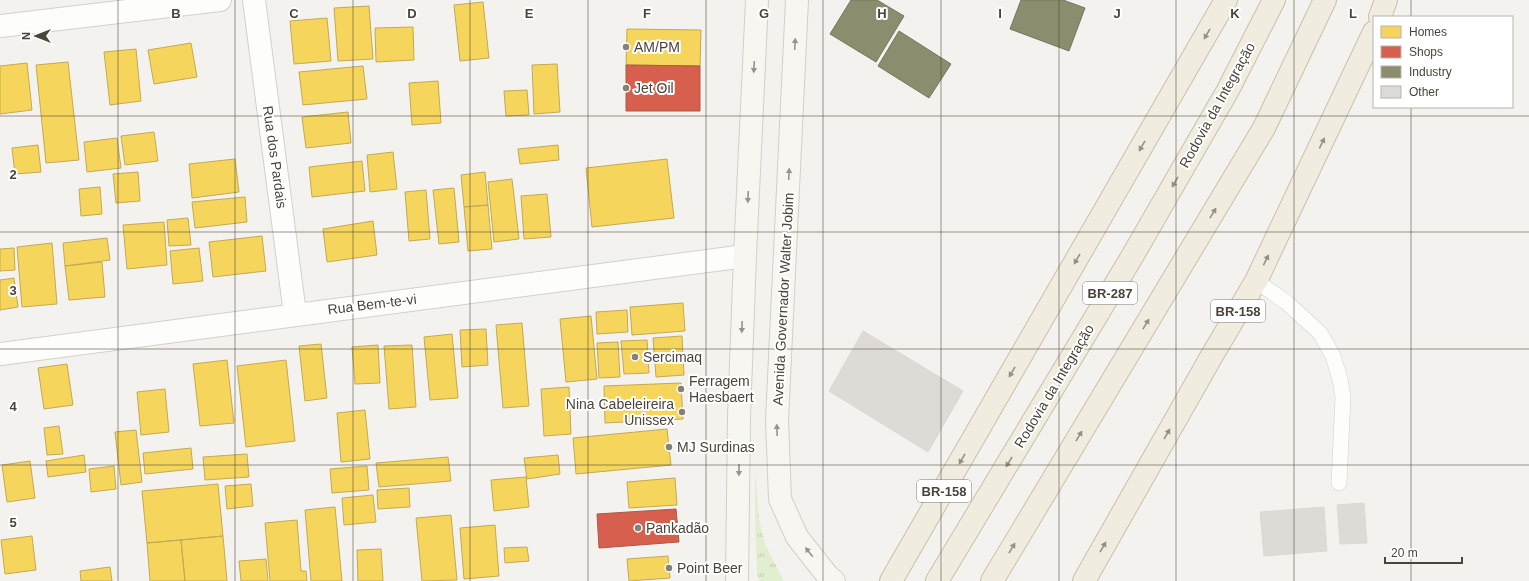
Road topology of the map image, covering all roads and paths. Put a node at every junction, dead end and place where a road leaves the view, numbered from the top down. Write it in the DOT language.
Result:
graph roads {
  1 [pos="220,0"];
  2 [pos="254,0"];
  3 [pos="757,0"];
  4 [pos="798,0"];
  5 [pos="1226,0"];
  6 [pos="1274,0"];
  7 [pos="1325,0"];
  8 [pos="1386,0"];
  9 [pos="1380,16"];
  10 [pos="0,26"];
  11 [pos="1373,34"];
  12 [pos="745,256"];
  13 [pos="1256,281"];
  14 [pos="295,314"];
  15 [pos="0,354"];
  16 [pos="1339,483"];
  17 [pos="737,581"];
  18 [pos="834,581"];
  19 [pos="891,581"];
  20 [pos="937,581"];
  21 [pos="992,581"];
  22 [pos="1084,581"];
  1 -- 10 [label="street"];
  2 -- 14 [label="street, Rua dos Pardais"];
  3 -- 12 [label="main road, one-way"];
  18 -- 4 [label="main road, Avenida Governador Walter Jobim, one-way"];
  5 -- 19 [label="highway, BR-158, one-way"];
  6 -- 20 [label="highway, Rodovia da Integração / BR-287, one-way"];
  21 -- 7 [label="highway, BR-287, one-way"];
  8 -- 9 [label="highway"];
  13 -- 11 [label="highway, BR-158, one-way"];
  12 -- 14 [label="street, Rua Bem-te-vi"];
  12 -- 17 [label="main road, one-way"];
  13 -- 16 [label="lane"];
  22 -- 13 [label="highway, BR-158, one-way"];
  14 -- 15 [label="street, Rua Bem-te-vi"];
}
